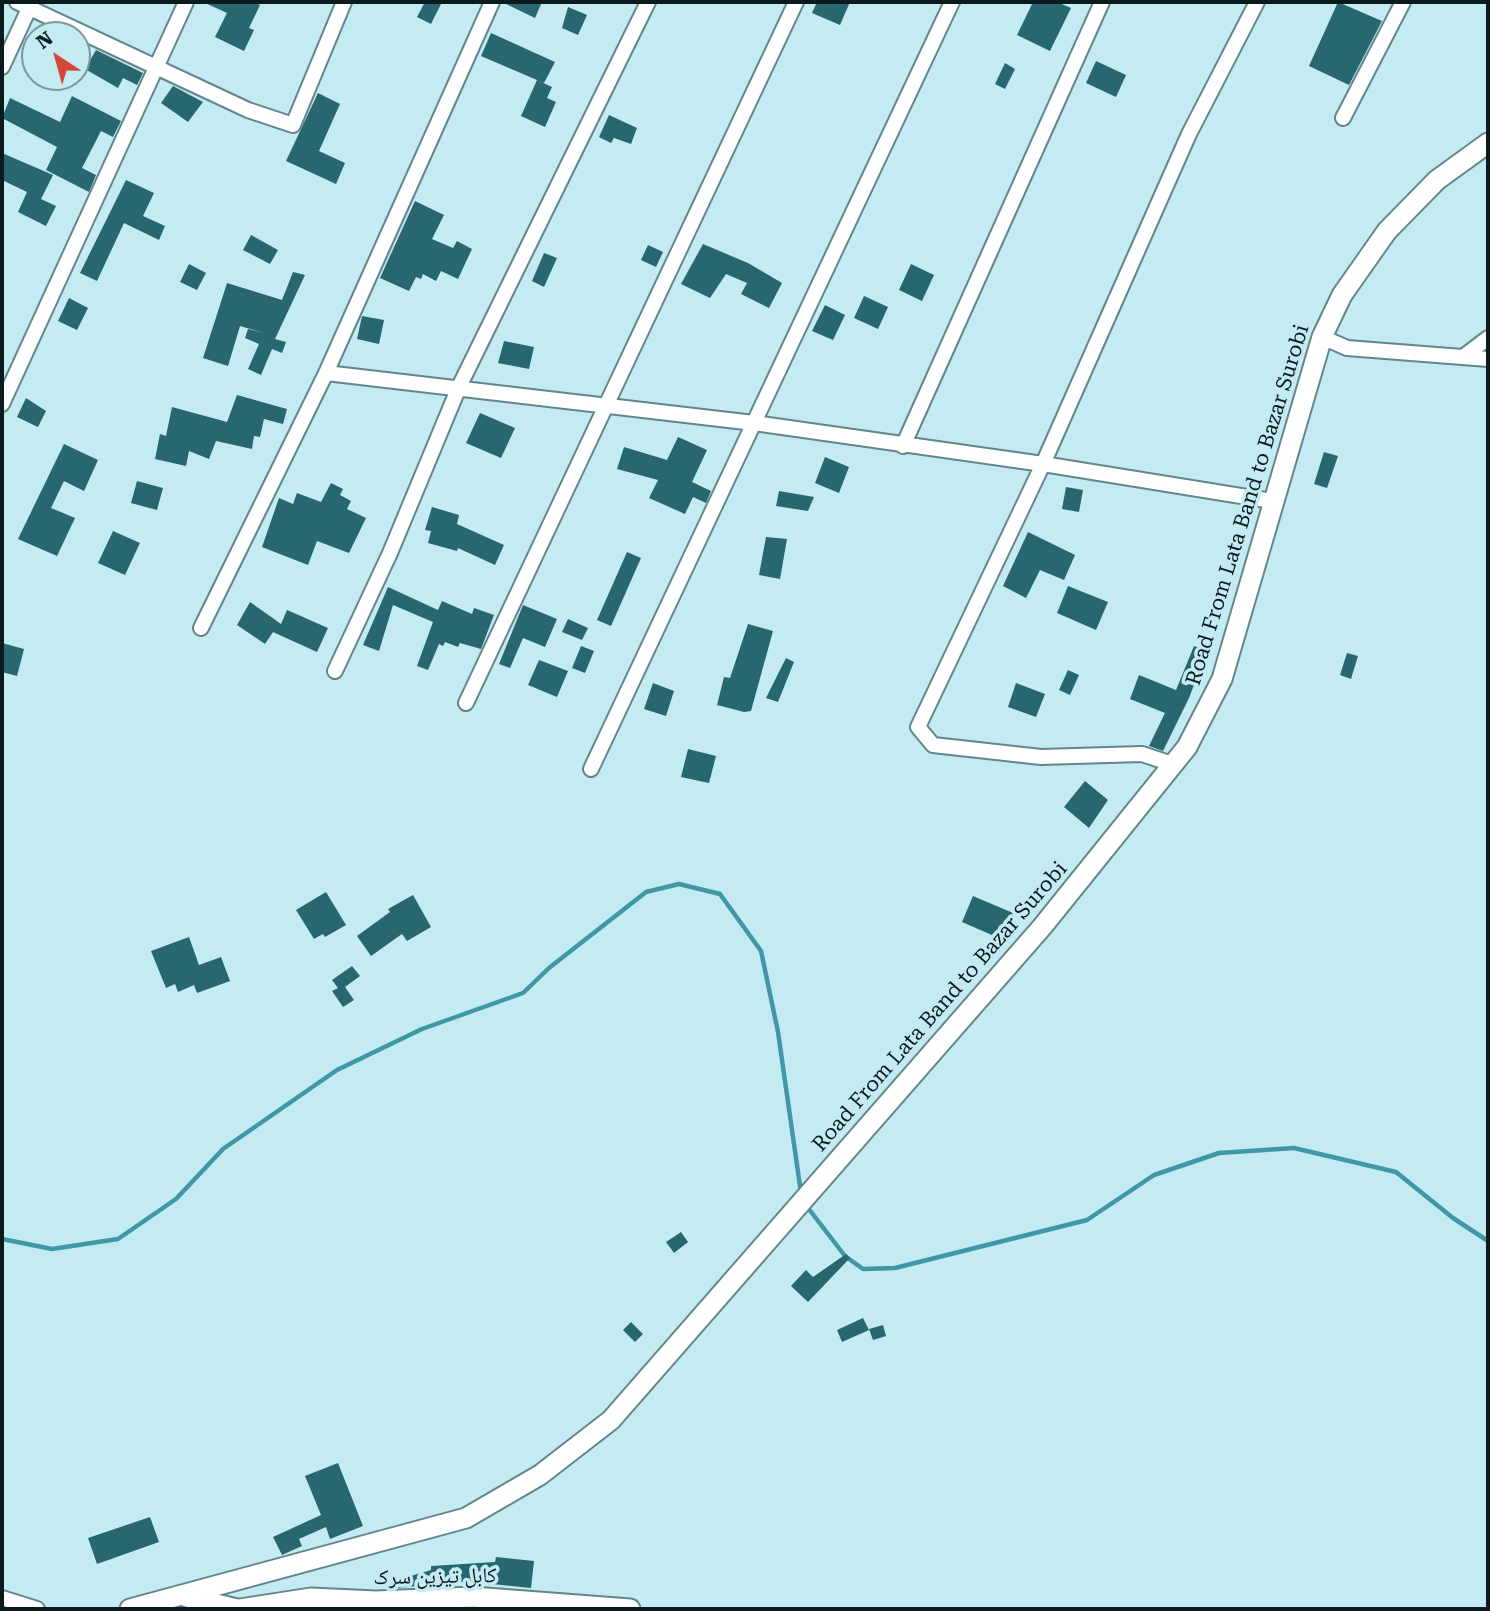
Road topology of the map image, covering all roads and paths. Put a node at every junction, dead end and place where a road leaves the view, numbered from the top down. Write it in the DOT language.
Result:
graph roads {
  1 [pos="186,2"];
  2 [pos="344,2"];
  3 [pos="492,2"];
  4 [pos="648,2"];
  5 [pos="796,2"];
  6 [pos="952,2"];
  7 [pos="1102,2"];
  8 [pos="1257,2"];
  9 [pos="1403,2"];
  10 [pos="26,4"];
  11 [pos="157,66"];
  12 [pos="2,67"];
  13 [pos="1343,118"];
  14 [pos="1488,143"];
  15 [pos="1322,337"];
  16 [pos="1488,338"];
  17 [pos="1463,357"];
  18 [pos="1488,359"];
  19 [pos="326,373"];
  20 [pos="459,387"];
  21 [pos="2,404"];
  22 [pos="606,407"];
  23 [pos="754,423"];
  24 [pos="903,446"];
  25 [pos="1043,464"];
  26 [pos="1272,501"];
  27 [pos="201,628"];
  28 [pos="335,671"];
  29 [pos="466,703"];
  30 [pos="1172,764"];
  31 [pos="591,769"];
  32 [pos="175,1597"];
  33 [pos="2,1598"];
  34 [pos="575,1606"];
  35 [pos="37,1609"];
  36 [pos="130,1609"];
  37 [pos="239,1609"];
  38 [pos="630,1609"];
  1 -- 11 [label="street"];
  2 -- 11 [label="street"];
  3 -- 19 [label="street"];
  4 -- 20 [label="street"];
  5 -- 22 [label="street"];
  6 -- 23 [label="street"];
  7 -- 24 [label="street"];
  8 -- 25 [label="street"];
  9 -- 13 [label="street"];
  10 -- 11 [label="street"];
  10 -- 12 [label="street"];
  11 -- 21 [label="street"];
  14 -- 15 [label="main road, Road From Lata Band to Bazar Surobi"];
  15 -- 17 [label="street"];
  15 -- 26 [label="main road, Road From Lata Band to Bazar Surobi"];
  16 -- 17 [label="street"];
  17 -- 18 [label="street"];
  19 -- 20 [label="street"];
  19 -- 27 [label="street"];
  20 -- 22 [label="street"];
  20 -- 28 [label="street"];
  22 -- 23 [label="street"];
  22 -- 29 [label="street"];
  23 -- 24 [label="street"];
  23 -- 31 [label="street"];
  24 -- 25 [label="street"];
  25 -- 26 [label="street"];
  25 -- 30 [label="street"];
  26 -- 30 [label="main road, Road From Lata Band to Bazar Surobi"];
  30 -- 32 [label="main road, Road From Lata Band to Bazar Surobi"];
  32 -- 36 [label="main road, Road From Lata Band to Bazar Surobi"];
  32 -- 37 [label="main road, کابل تیزین سرک"];
  33 -- 35 [label="street"];
  34 -- 37 [label="main road, کابل تیزین سرک"];
  34 -- 38 [label="main road, کابل تیزین سرک"];
}
